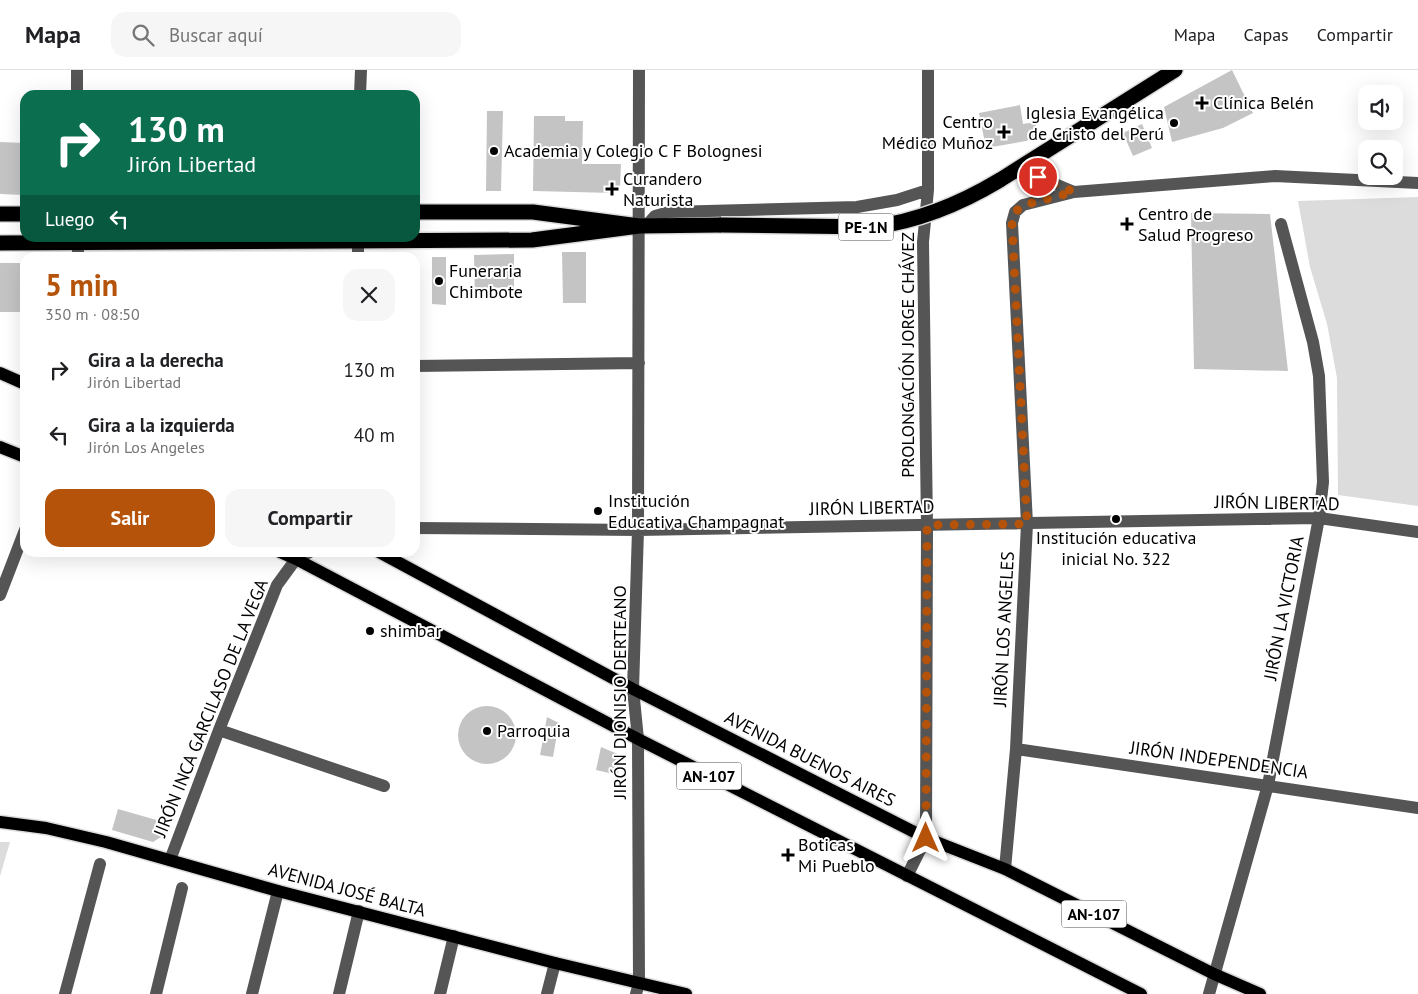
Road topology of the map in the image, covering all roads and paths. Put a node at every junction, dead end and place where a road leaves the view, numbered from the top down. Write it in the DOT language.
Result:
graph roads {
  1 [pos="77,70"];
  2 [pos="360,70"];
  3 [pos="639,70"];
  4 [pos="928,70"];
  5 [pos="1175,70"];
  6 [pos="77,90"];
  7 [pos="360,90"];
  8 [pos="1019,169"];
  9 [pos="1418,183"];
  10 [pos="928,190"];
  11 [pos="1074,192"];
  12 [pos="420,212"];
  13 [pos="0,214"];
  14 [pos="20,214"];
  15 [pos="1281,224"];
  16 [pos="642,226"];
  17 [pos="420,239"];
  18 [pos="238,242"];
  19 [pos="0,243"];
  20 [pos="78,246"];
  21 [pos="639,363"];
  22 [pos="420,366"];
  23 [pos="0,374"];
  24 [pos="20,382"];
  25 [pos="0,447"];
  26 [pos="20,455"];
  27 [pos="1319,518"];
  28 [pos="1027,524"];
  29 [pos="927,525"];
  30 [pos="420,528"];
  31 [pos="638,530"];
  32 [pos="1418,532"];
  33 [pos="20,543"];
  34 [pos="291,557"];
  35 [pos="300,557"];
  36 [pos="388,557"];
  37 [pos="296,559"];
  38 [pos="0,595"];
  39 [pos="633,689"];
  40 [pos="219,730"];
  41 [pos="638,740"];
  42 [pos="1016,749"];
  43 [pos="1268,785"];
  44 [pos="384,786"];
  45 [pos="1418,808"];
  46 [pos="0,822"];
  47 [pos="926,838"];
  48 [pos="170,860"];
  49 [pos="100,864"];
  50 [pos="1005,869"];
  51 [pos="907,876"];
  52 [pos="182,888"];
  53 [pos="278,890"];
  54 [pos="359,911"];
  55 [pos="454,936"];
  56 [pos="555,963"];
  57 [pos="1214,974"];
  58 [pos="638,989"];
  59 [pos="65,994"];
  60 [pos="156,994"];
  61 [pos="252,994"];
  62 [pos="339,994"];
  63 [pos="440,994"];
  64 [pos="547,994"];
  65 [pos="686,994"];
  66 [pos="1141,994"];
  67 [pos="1209,994"];
  68 [pos="1260,994"];
  1 -- 6 [label="street"];
  2 -- 7 [label="street"];
  3 -- 16 [label="street, JIRÓN DIONISIO DERTEANO"];
  4 -- 10 [label="street, PROLONGACIÓN JORGE CHÁVEZ"];
  5 -- 8 [label="highway, PE-1N"];
  8 -- 11 [label="street"];
  8 -- 16 [label="highway, PE-1N, bridge"];
  9 -- 11 [label="street"];
  10 -- 16 [label="street"];
  10 -- 29 [label="street, PROLONGACIÓN JORGE CHÁVEZ"];
  11 -- 28 [label="street, JIRÓN LOS ANGELES"];
  12 -- 16 [label="highway, PE-1N"];
  13 -- 14 [label="highway"];
  15 -- 27 [label="street, JIRÓN LA VICTORIA"];
  16 -- 17 [label="highway, PE-1N"];
  16 -- 21 [label="street, JIRÓN DIONISIO DERTEANO"];
  18 -- 20 [label="highway, PE-1N"];
  19 -- 20 [label="highway, PE-1N"];
  21 -- 22 [label="street"];
  21 -- 31 [label="street, JIRÓN DIONISIO DERTEANO"];
  23 -- 24 [label="main road"];
  25 -- 26 [label="main road"];
  27 -- 28 [label="street, JIRÓN LIBERTAD"];
  27 -- 32 [label="street, JIRÓN LIBERTAD"];
  27 -- 43 [label="street, JIRÓN LA VICTORIA"];
  28 -- 29 [label="street, JIRÓN LIBERTAD"];
  28 -- 42 [label="street, JIRÓN LOS ANGELES"];
  29 -- 31 [label="street, JIRÓN LIBERTAD"];
  29 -- 47 [label="street, PROLONGACIÓN JORGE CHÁVEZ"];
  30 -- 31 [label="street, JIRÓN LIBERTAD"];
  31 -- 39 [label="street, JIRÓN DIONISIO DERTEANO"];
  33 -- 38 [label="street"];
  34 -- 37 [label="main road, AN-107"];
  35 -- 37 [label="street, JIRÓN INCA GARCILASO DE LA VEGA"];
  36 -- 39 [label="main road, AVENIDA BUENOS AIRES / AN-107"];
  37 -- 40 [label="street, JIRÓN INCA GARCILASO DE LA VEGA"];
  37 -- 41 [label="main road, AN-107"];
  39 -- 41 [label="street, JIRÓN DIONISIO DERTEANO"];
  39 -- 47 [label="main road, AVENIDA BUENOS AIRES / AN-107"];
  40 -- 44 [label="street"];
  40 -- 48 [label="street, JIRÓN INCA GARCILASO DE LA VEGA"];
  41 -- 51 [label="main road, AN-107"];
  41 -- 58 [label="street, JIRÓN DIONISIO DERTEANO"];
  42 -- 43 [label="street, JIRÓN INDEPENDENCIA"];
  42 -- 50 [label="street, JIRÓN LOS ANGELES"];
  43 -- 45 [label="street, JIRÓN INDEPENDENCIA"];
  43 -- 57 [label="street, JIRÓN LA VICTORIA"];
  46 -- 48 [label="main road, AVENIDA JOSÉ BALTA"];
  47 -- 50 [label="main road, AVENIDA BUENOS AIRES / AN-107"];
  47 -- 51 [label="street, PROLONGACIÓN JORGE CHÁVEZ"];
  48 -- 53 [label="main road, AVENIDA JOSÉ BALTA"];
  49 -- 59 [label="street"];
  50 -- 57 [label="main road, AVENIDA BUENOS AIRES / AN-107"];
  51 -- 66 [label="main road, AN-107"];
  52 -- 60 [label="street"];
  53 -- 54 [label="main road, AVENIDA JOSÉ BALTA"];
  53 -- 61 [label="street"];
  54 -- 55 [label="main road, AVENIDA JOSÉ BALTA"];
  54 -- 62 [label="street"];
  55 -- 56 [label="main road, AVENIDA JOSÉ BALTA"];
  55 -- 63 [label="street"];
  56 -- 58 [label="main road, AVENIDA JOSÉ BALTA"];
  56 -- 64 [label="street"];
  57 -- 67 [label="street, JIRÓN LA VICTORIA"];
  57 -- 68 [label="main road, AVENIDA BUENOS AIRES / AN-107"];
  58 -- 65 [label="main road, AVENIDA JOSÉ BALTA"];
}
